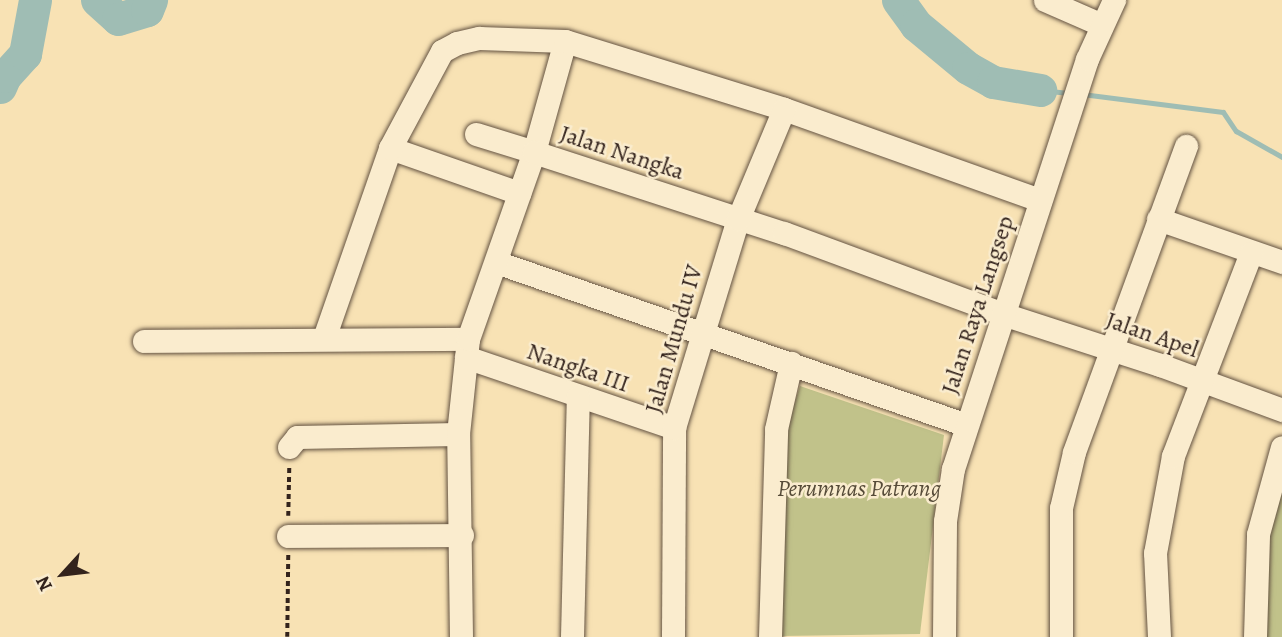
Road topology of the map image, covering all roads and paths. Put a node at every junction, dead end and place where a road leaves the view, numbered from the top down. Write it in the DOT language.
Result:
graph roads {
  1 [pos="1045,0"];
  2 [pos="1114,0"];
  3 [pos="1102,26"];
  4 [pos="565,41"];
  5 [pos="784,109"];
  6 [pos="476,134"];
  7 [pos="1186,146"];
  8 [pos="390,148"];
  9 [pos="534,152"];
  10 [pos="519,193"];
  11 [pos="1040,200"];
  12 [pos="738,219"];
  13 [pos="1158,219"];
  14 [pos="1251,253"];
  15 [pos="496,262"];
  16 [pos="1282,262"];
  17 [pos="1003,314"];
  18 [pos="701,335"];
  19 [pos="324,338"];
  20 [pos="144,341"];
  21 [pos="467,348"];
  22 [pos="1110,348"];
  23 [pos="791,363"];
  24 [pos="1201,380"];
  25 [pos="578,397"];
  26 [pos="1282,410"];
  27 [pos="966,425"];
  28 [pos="674,428"];
  29 [pos="458,433"];
  30 [pos="289,447"];
  31 [pos="1282,447"];
  32 [pos="462,535"];
  33 [pos="288,536"];
  34 [pos="461,637"];
  35 [pos="572,637"];
  36 [pos="673,637"];
  37 [pos="770,637"];
  38 [pos="944,637"];
  39 [pos="1061,637"];
  40 [pos="1159,637"];
  41 [pos="1255,637"];
  1 -- 3 [label="street"];
  2 -- 3 [label="street, Jalan Raya Langsep"];
  3 -- 11 [label="street, Jalan Raya Langsep"];
  4 -- 5 [label="street"];
  4 -- 8 [label="street"];
  4 -- 9 [label="street"];
  5 -- 11 [label="street"];
  5 -- 12 [label="street, Jalan Mundu IV"];
  6 -- 9 [label="street"];
  7 -- 13 [label="street"];
  8 -- 10 [label="street"];
  8 -- 19 [label="street"];
  9 -- 10 [label="street, Jalan Nangka"];
  9 -- 12 [label="street, Jalan Nangka"];
  10 -- 15 [label="street, Jalan Nangka"];
  11 -- 17 [label="street, Jalan Raya Langsep"];
  12 -- 17 [label="street, Jalan Nangka"];
  12 -- 18 [label="street, Jalan Mundu IV"];
  13 -- 14 [label="street"];
  13 -- 22 [label="street"];
  14 -- 16 [label="street"];
  14 -- 24 [label="street"];
  15 -- 18 [label="street"];
  15 -- 21 [label="street, Jalan Nangka"];
  17 -- 22 [label="street, Jalan Apel"];
  17 -- 27 [label="street, Jalan Raya Langsep"];
  18 -- 23 [label="street"];
  18 -- 28 [label="street, Jalan Mundu IV"];
  19 -- 20 [label="street, Nangka III"];
  19 -- 21 [label="street, Nangka III"];
  21 -- 25 [label="street, Nangka III"];
  21 -- 29 [label="street, Jalan Nangka"];
  22 -- 24 [label="street, Jalan Apel"];
  22 -- 39 [label="street"];
  23 -- 27 [label="street"];
  23 -- 37 [label="street"];
  24 -- 26 [label="street, Jalan Apel"];
  24 -- 40 [label="street"];
  25 -- 28 [label="street, Nangka III"];
  25 -- 35 [label="street"];
  27 -- 38 [label="street, Jalan Raya Langsep"];
  28 -- 36 [label="street, Jalan Mundu IV"];
  29 -- 30 [label="street"];
  29 -- 32 [label="street, Jalan Nangka"];
  31 -- 41 [label="street"];
  32 -- 33 [label="street"];
  32 -- 34 [label="street, Jalan Nangka"];
}
